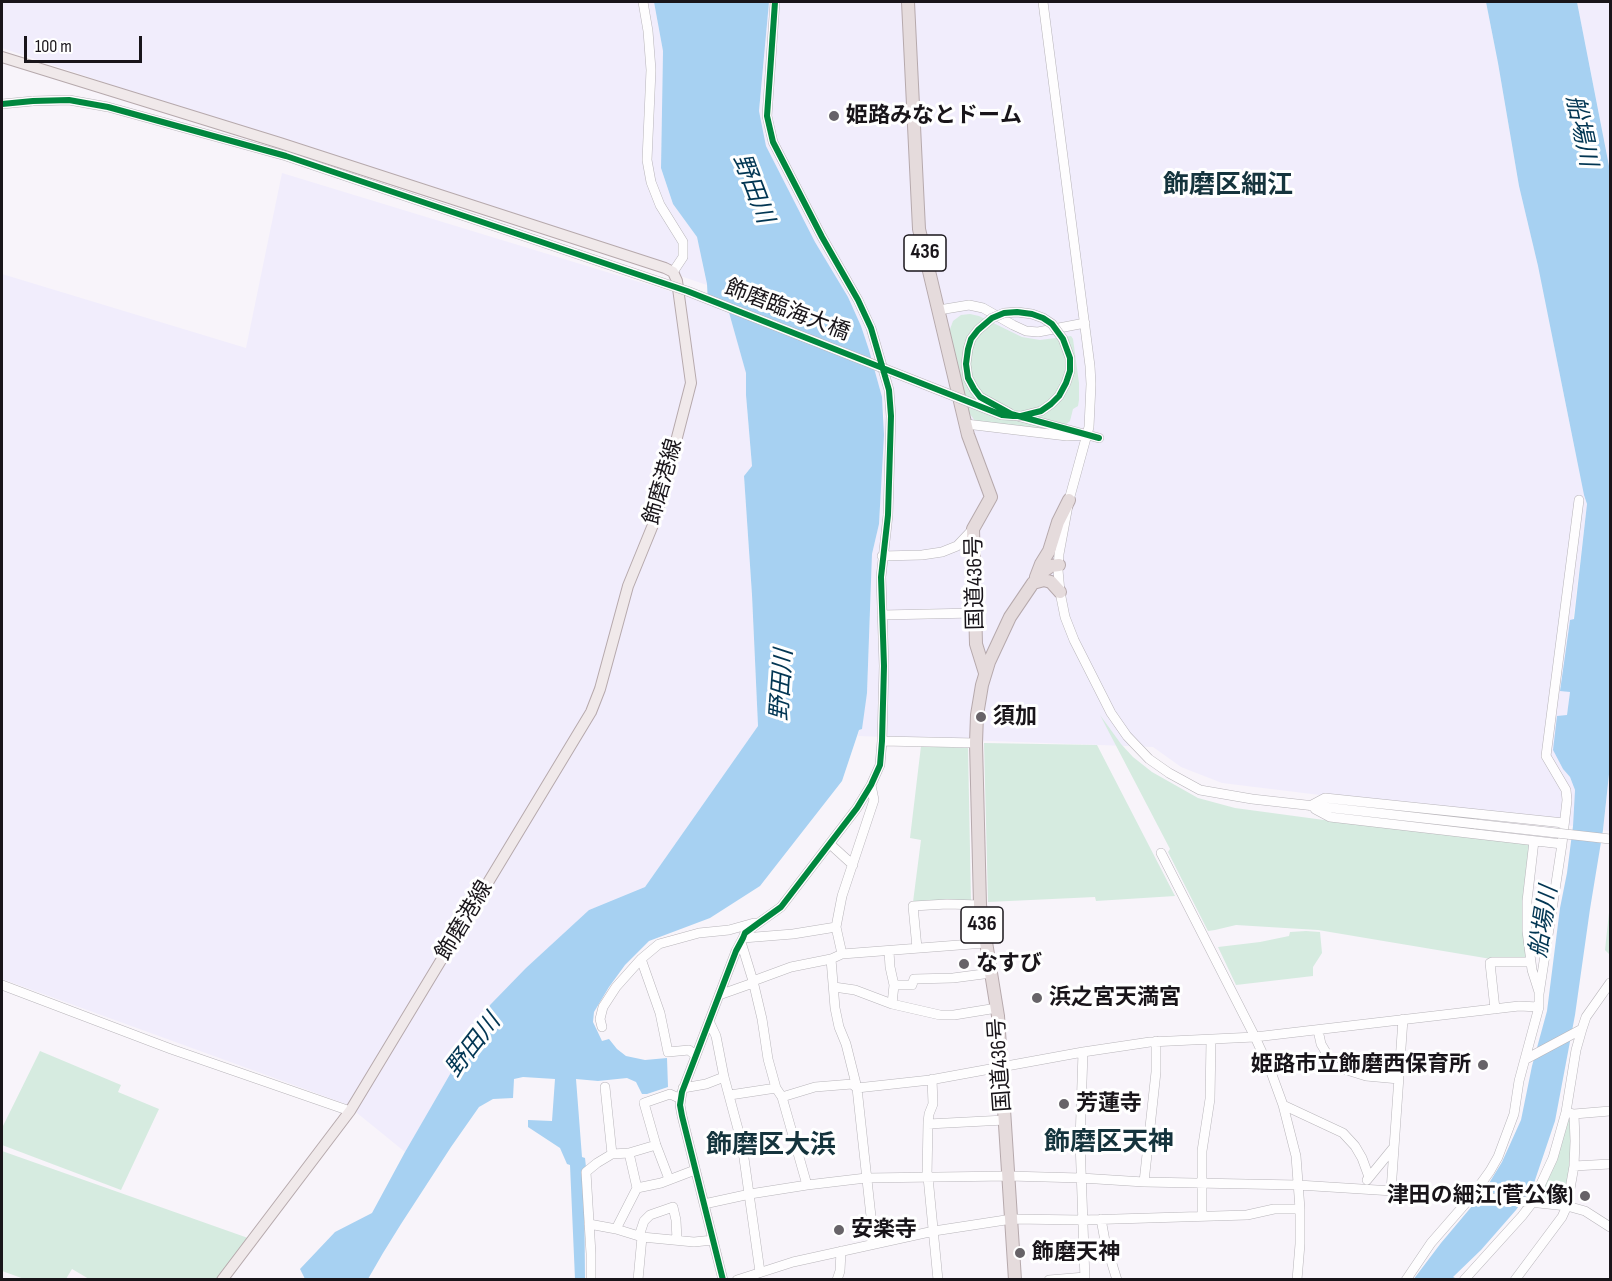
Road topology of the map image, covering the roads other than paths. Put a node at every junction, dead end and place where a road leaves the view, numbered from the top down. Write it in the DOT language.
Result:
graph roads {
  1 [pos="643,2"];
  2 [pos="775,2"];
  3 [pos="908,2"];
  4 [pos="1043,2"];
  5 [pos="2,57"];
  6 [pos="2,104"];
  7 [pos="673,272"];
  8 [pos="939,310"];
  9 [pos="1085,323"];
  10 [pos="966,424"];
  11 [pos="1087,435"];
  12 [pos="1099,438"];
  13 [pos="1070,500"];
  14 [pos="1579,500"];
  15 [pos="973,529"];
  16 [pos="882,556"];
  17 [pos="1059,565"];
  18 [pos="1033,583"];
  19 [pos="1060,592"];
  20 [pos="975,613"];
  21 [pos="882,615"];
  22 [pos="985,673"];
  23 [pos="882,741"];
  24 [pos="976,743"];
  25 [pos="871,785"];
  26 [pos="1310,806"];
  27 [pos="1564,823"];
  28 [pos="1611,839"];
  29 [pos="1534,841"];
  30 [pos="831,844"];
  31 [pos="1562,844"];
  32 [pos="1161,853"];
  33 [pos="853,865"];
  34 [pos="980,905"];
  35 [pos="759,922"];
  36 [pos="836,927"];
  37 [pos="742,940"];
  38 [pos="985,943"];
  39 [pos="917,948"];
  40 [pos="889,951"];
  41 [pos="842,954"];
  42 [pos="831,958"];
  43 [pos="641,959"];
  44 [pos="1530,962"];
  45 [pos="991,973"];
  46 [pos="753,982"];
  47 [pos="1611,983"];
  48 [pos="2,985"];
  49 [pos="894,985"];
  50 [pos="834,987"];
  51 [pos="1539,994"];
  52 [pos="719,995"];
  53 [pos="892,1004"];
  54 [pos="1539,1007"];
  55 [pos="997,1008"];
  56 [pos="1496,1009"];
  57 [pos="1403,1019"];
  58 [pos="709,1021"];
  59 [pos="602,1027"];
  60 [pos="1582,1029"];
  61 [pos="1318,1030"];
  62 [pos="1255,1037"];
  63 [pos="1210,1040"];
  64 [pos="1156,1041"];
  65 [pos="1083,1052"];
  66 [pos="696,1056"];
  67 [pos="1526,1059"];
  68 [pos="1002,1067"];
  69 [pos="724,1077"];
  70 [pos="1399,1078"];
  71 [pos="932,1080"];
  72 [pos="605,1087"];
  73 [pos="683,1088"];
  74 [pos="776,1088"];
  75 [pos="857,1088"];
  76 [pos="729,1095"];
  77 [pos="782,1097"];
  78 [pos="681,1099"];
  79 [pos="1283,1105"];
  80 [pos="350,1111"];
  81 [pos="1611,1111"];
  82 [pos="1570,1113"];
  83 [pos="1005,1120"];
  84 [pos="928,1125"];
  85 [pos="656,1145"];
  86 [pos="1394,1147"];
  87 [pos="629,1153"];
  88 [pos="612,1154"];
  89 [pos="588,1156"];
  90 [pos="597,1163"];
  91 [pos="1611,1164"];
  92 [pos="1574,1166"];
  93 [pos="695,1170"];
  94 [pos="1009,1176"];
  95 [pos="928,1177"];
  96 [pos="866,1178"];
  97 [pos="1081,1178"];
  98 [pos="1369,1178"];
  99 [pos="669,1179"];
  100 [pos="1144,1182"];
  101 [pos="1202,1182"];
  102 [pos="807,1185"];
  103 [pos="1298,1185"];
  104 [pos="637,1188"];
  105 [pos="1360,1189"];
  106 [pos="1391,1191"];
  107 [pos="750,1194"];
  108 [pos="1472,1196"];
  109 [pos="1532,1203"];
  110 [pos="704,1204"];
  111 [pos="1567,1206"];
  112 [pos="1300,1209"];
  113 [pos="1202,1216"];
  114 [pos="1012,1219"];
  115 [pos="1101,1219"];
  116 [pos="1083,1220"];
  117 [pos="589,1224"];
  118 [pos="1611,1227"];
  119 [pos="616,1229"];
  120 [pos="934,1231"];
  121 [pos="641,1237"];
  122 [pos="677,1240"];
  123 [pos="713,1240"];
  124 [pos="874,1244"];
  125 [pos="841,1251"];
  126 [pos="760,1272"];
  127 [pos="1085,1278"];
  128 [pos="222,1280"];
  129 [pos="591,1280"];
  130 [pos="638,1280"];
  131 [pos="723,1280"];
  132 [pos="737,1280"];
  133 [pos="837,1280"];
  134 [pos="938,1280"];
  135 [pos="1015,1280"];
  136 [pos="1049,1280"];
  137 [pos="1117,1280"];
  138 [pos="1297,1280"];
  139 [pos="1406,1280"];
  140 [pos="1464,1280"];
  141 [pos="1515,1280"];
  1 -- 7 [label="street"];
  2 -- 16 [label="street"];
  3 -- 8 [label="highway, 国道436号 / 436"];
  4 -- 9 [label="street"];
  5 -- 7 [label="main road"];
  6 -- 11 [label="street, 飾磨臨海大橋, bridge"];
  7 -- 80 [label="main road, 飾磨港線"];
  8 -- 9 [label="street"];
  8 -- 10 [label="highway, 国道436号 / 436"];
  9 -- 11 [label="street"];
  10 -- 11 [label="street"];
  10 -- 15 [label="highway, 国道436号 / 436"];
  11 -- 12 [label="street"];
  11 -- 13 [label="street"];
  13 -- 17 [label="street"];
  13 -- 18 [label="highway"];
  14 -- 27 [label="street"];
  15 -- 16 [label="street"];
  15 -- 20 [label="highway, 国道436号 / 436"];
  16 -- 21 [label="street"];
  17 -- 18 [label="highway, 国道436号 / 436"];
  17 -- 19 [label="street"];
  18 -- 19 [label="highway"];
  18 -- 22 [label="highway, 国道436号 / 436"];
  19 -- 26 [label="street"];
  20 -- 21 [label="street"];
  20 -- 22 [label="highway, 国道436号 / 436"];
  21 -- 23 [label="street"];
  22 -- 24 [label="highway, 国道436号 / 436"];
  23 -- 24 [label="street"];
  23 -- 25 [label="street"];
  24 -- 34 [label="highway, 国道436号 / 436"];
  25 -- 30 [label="street"];
  25 -- 33 [label="street"];
  26 -- 27 [label="street"];
  26 -- 28 [label="street, bridge"];
  26 -- 29 [label="street"];
  27 -- 31 [label="street"];
  29 -- 31 [label="street"];
  29 -- 44 [label="street"];
  30 -- 33 [label="street"];
  30 -- 35 [label="street"];
  31 -- 51 [label="street"];
  32 -- 62 [label="street"];
  33 -- 36 [label="street"];
  34 -- 38 [label="highway, 国道436号 / 436"];
  34 -- 39 [label="street"];
  35 -- 37 [label="street"];
  35 -- 43 [label="street"];
  36 -- 37 [label="street"];
  36 -- 41 [label="street"];
  37 -- 46 [label="street"];
  37 -- 52 [label="street"];
  38 -- 39 [label="street"];
  38 -- 45 [label="highway, 国道436号 / 436"];
  39 -- 40 [label="street"];
  40 -- 41 [label="street"];
  40 -- 49 [label="street"];
  41 -- 42 [label="street"];
  42 -- 46 [label="street"];
  42 -- 50 [label="street"];
  43 -- 59 [label="street"];
  43 -- 66 [label="street"];
  44 -- 51 [label="street"];
  44 -- 56 [label="street"];
  45 -- 49 [label="street"];
  45 -- 55 [label="highway, 国道436号 / 436"];
  46 -- 52 [label="street"];
  46 -- 74 [label="street"];
  47 -- 60 [label="street"];
  48 -- 80 [label="street"];
  49 -- 53 [label="street"];
  50 -- 53 [label="street"];
  50 -- 75 [label="street"];
  51 -- 54 [label="street"];
  52 -- 58 [label="street"];
  53 -- 55 [label="street"];
  54 -- 56 [label="street"];
  54 -- 67 [label="street"];
  55 -- 68 [label="highway, 国道436号 / 436"];
  56 -- 57 [label="street"];
  57 -- 61 [label="street"];
  57 -- 70 [label="street"];
  58 -- 66 [label="street"];
  58 -- 69 [label="street"];
  60 -- 67 [label="street"];
  60 -- 82 [label="street"];
  61 -- 62 [label="street"];
  61 -- 70 [label="street"];
  62 -- 63 [label="street"];
  62 -- 79 [label="street"];
  63 -- 64 [label="street"];
  63 -- 101 [label="street"];
  64 -- 65 [label="street"];
  64 -- 100 [label="street"];
  65 -- 68 [label="street"];
  65 -- 97 [label="street"];
  66 -- 73 [label="street"];
  67 -- 108 [label="street"];
  68 -- 71 [label="street"];
  68 -- 83 [label="highway, 国道436号 / 436"];
  69 -- 73 [label="street"];
  69 -- 76 [label="street"];
  70 -- 86 [label="street"];
  71 -- 75 [label="street"];
  71 -- 84 [label="street"];
  72 -- 88 [label="street"];
  73 -- 78 [label="street"];
  74 -- 76 [label="street"];
  74 -- 77 [label="street"];
  75 -- 77 [label="street"];
  75 -- 96 [label="street"];
  76 -- 107 [label="street"];
  77 -- 102 [label="street"];
  78 -- 85 [label="street"];
  78 -- 93 [label="street"];
  79 -- 98 [label="street"];
  79 -- 103 [label="street"];
  80 -- 128 [label="main road, 飾磨港線"];
  81 -- 82 [label="street"];
  82 -- 92 [label="street"];
  82 -- 109 [label="street"];
  83 -- 84 [label="street"];
  83 -- 94 [label="highway, 国道436号 / 436"];
  84 -- 95 [label="street"];
  85 -- 87 [label="street"];
  85 -- 99 [label="street"];
  86 -- 98 [label="street"];
  86 -- 106 [label="street"];
  87 -- 88 [label="street"];
  87 -- 104 [label="street"];
  88 -- 90 [label="street"];
  89 -- 90 [label="street"];
  90 -- 117 [label="street"];
  91 -- 92 [label="street"];
  92 -- 111 [label="street"];
  93 -- 99 [label="street"];
  93 -- 110 [label="street"];
  94 -- 95 [label="street"];
  94 -- 97 [label="street"];
  94 -- 114 [label="highway, 国道436号 / 436"];
  95 -- 96 [label="street"];
  95 -- 120 [label="street"];
  96 -- 102 [label="street"];
  96 -- 124 [label="street"];
  97 -- 100 [label="street"];
  97 -- 116 [label="street"];
  98 -- 105 [label="street"];
  99 -- 104 [label="street"];
  100 -- 101 [label="street"];
  101 -- 103 [label="street"];
  101 -- 113 [label="street"];
  102 -- 107 [label="street"];
  103 -- 105 [label="street"];
  103 -- 112 [label="street"];
  104 -- 119 [label="street"];
  105 -- 106 [label="street"];
  106 -- 108 [label="street"];
  107 -- 110 [label="street"];
  107 -- 126 [label="street"];
  108 -- 109 [label="street"];
  108 -- 139 [label="street"];
  109 -- 111 [label="street"];
  109 -- 140 [label="street"];
  110 -- 123 [label="street"];
  111 -- 118 [label="street"];
  111 -- 141 [label="street"];
  112 -- 113 [label="street"];
  112 -- 138 [label="street"];
  113 -- 115 [label="street"];
  114 -- 116 [label="street"];
  114 -- 120 [label="street"];
  114 -- 135 [label="highway, 国道436号 / 436"];
  115 -- 116 [label="street"];
  115 -- 137 [label="street"];
  116 -- 127 [label="street"];
  117 -- 119 [label="street"];
  117 -- 129 [label="street"];
  119 -- 121 [label="street"];
  120 -- 124 [label="street"];
  120 -- 134 [label="street"];
  121 -- 122 [label="street"];
  121 -- 122 [label="street"];
  121 -- 130 [label="street"];
  122 -- 123 [label="street"];
  123 -- 131 [label="street"];
  124 -- 125 [label="street"];
  125 -- 126 [label="street"];
  125 -- 133 [label="street"];
  126 -- 132 [label="street"];
  127 -- 136 [label="street"];
}
